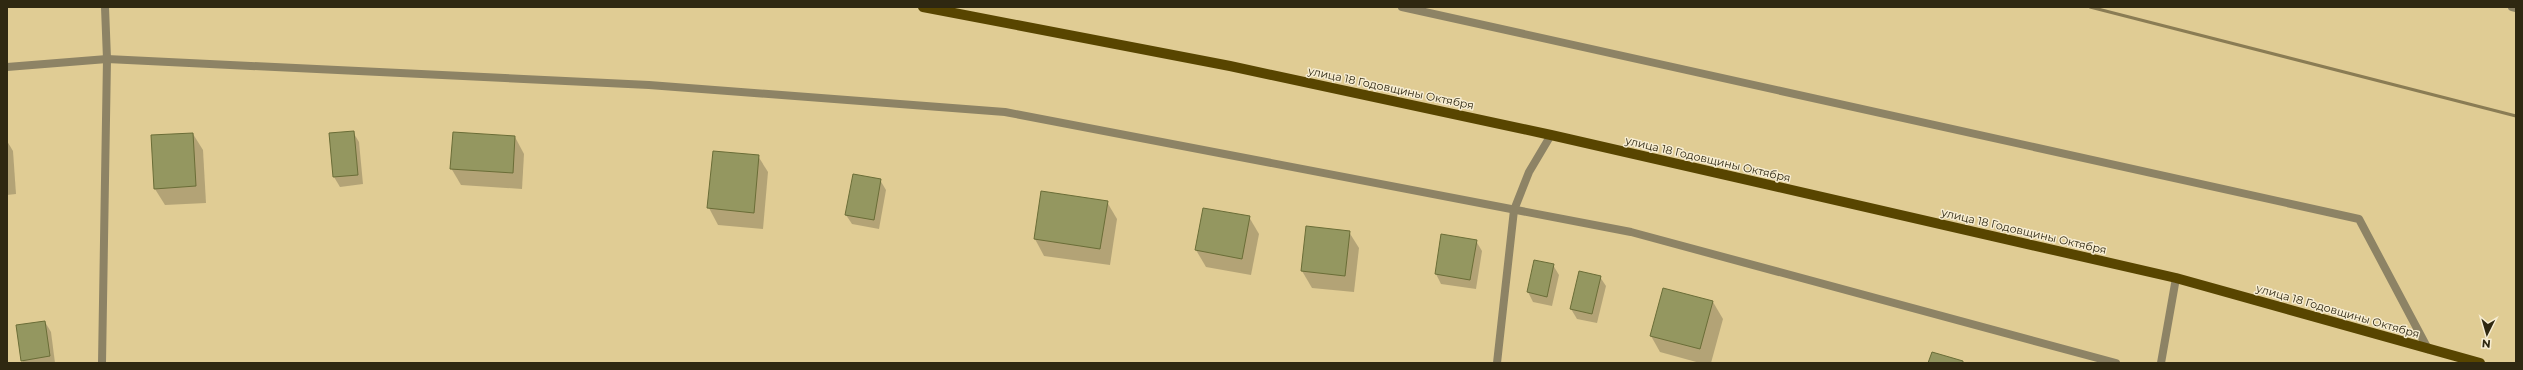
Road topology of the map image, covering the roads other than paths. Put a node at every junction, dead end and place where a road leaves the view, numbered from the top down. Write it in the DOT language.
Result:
graph roads {
  1 [pos="105,7"];
  2 [pos="923,7"];
  3 [pos="1402,7"];
  4 [pos="2512,7"];
  5 [pos="2516,8"];
  6 [pos="107,59"];
  7 [pos="7,67"];
  8 [pos="1551,135"];
  9 [pos="1514,210"];
  10 [pos="2176,278"];
  11 [pos="2428,349"];
  12 [pos="102,363"];
  13 [pos="1497,363"];
  14 [pos="2116,363"];
  15 [pos="2161,363"];
  16 [pos="2480,363"];
  1 -- 6 [label="street"];
  2 -- 8 [label="main road, улица 18 Годовщины Октября"];
  3 -- 11 [label="street"];
  4 -- 5 [label="street"];
  6 -- 7 [label="street"];
  6 -- 9 [label="street"];
  6 -- 12 [label="street"];
  8 -- 9 [label="street"];
  8 -- 10 [label="main road, улица 18 Годовщины Октября"];
  9 -- 13 [label="street"];
  9 -- 14 [label="street"];
  10 -- 11 [label="main road, улица 18 Годовщины Октября"];
  10 -- 15 [label="street"];
  11 -- 16 [label="main road, улица 18 Годовщины Октября"];
}
